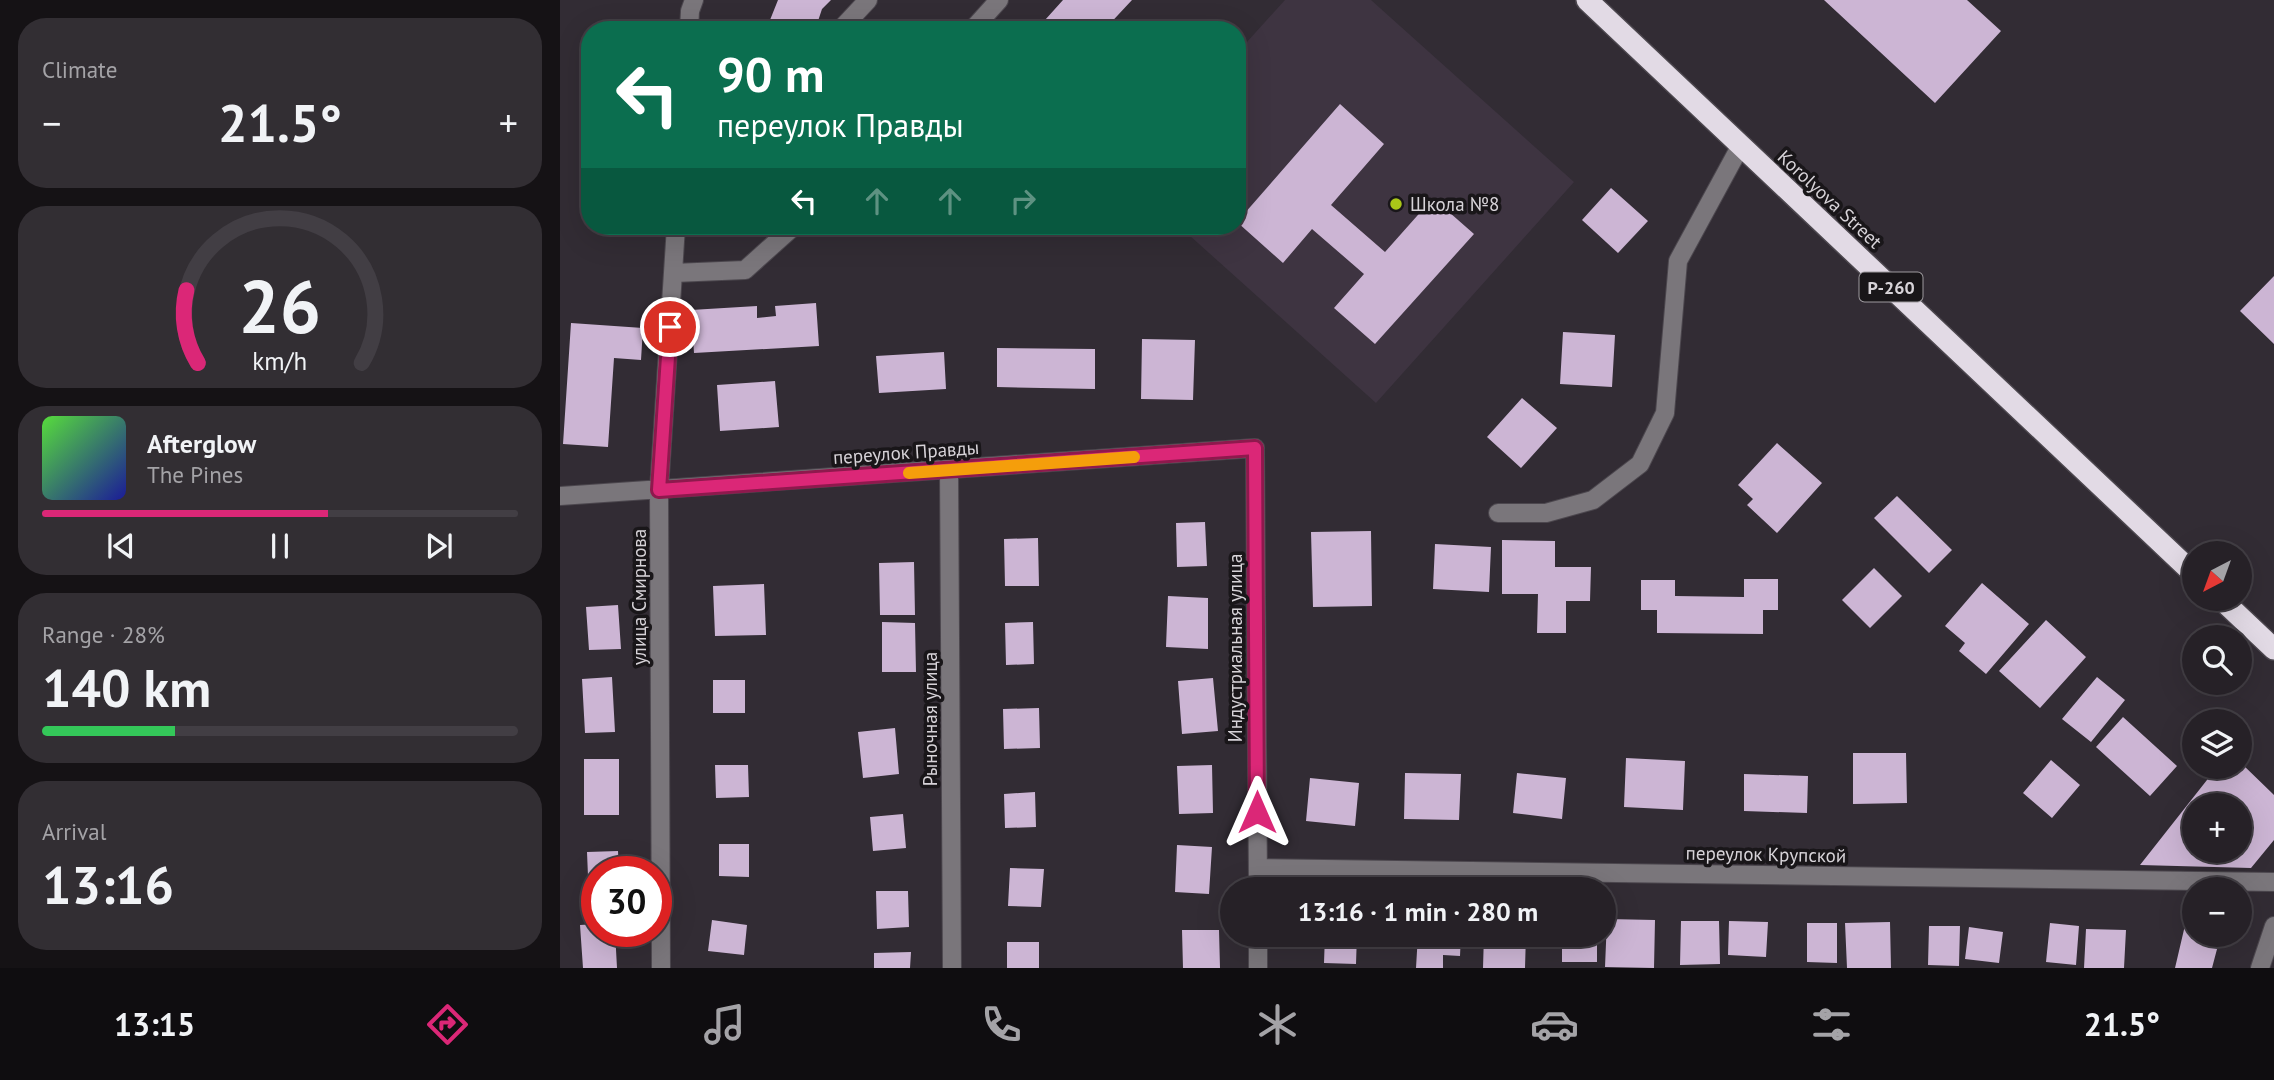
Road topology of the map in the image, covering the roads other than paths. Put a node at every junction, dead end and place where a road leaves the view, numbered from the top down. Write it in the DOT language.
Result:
graph roads {
  1 [pos="694,0"];
  2 [pos="868,0"];
  3 [pos="999,0"];
  4 [pos="1587,0"];
  5 [pos="689,21"];
  6 [pos="848,21"];
  7 [pos="980,21"];
  8 [pos="1741,145"];
  9 [pos="676,235"];
  10 [pos="784,235"];
  11 [pos="674,273"];
  12 [pos="1255,448"];
  13 [pos="949,470"];
  14 [pos="659,490"];
  15 [pos="560,496"];
  16 [pos="1498,513"];
  17 [pos="2182,563"];
  18 [pos="2234,611"];
  19 [pos="2274,649"];
  20 [pos="1258,867"];
  21 [pos="1258,877"];
  22 [pos="2274,882"];
  23 [pos="2274,926"];
  24 [pos="1258,947"];
  25 [pos="660,968"];
  26 [pos="952,968"];
  27 [pos="1258,968"];
  28 [pos="2260,968"];
  1 -- 5 [label="street"];
  2 -- 6 [label="street"];
  3 -- 7 [label="street"];
  4 -- 8 [label="highway, Korolyova Street / Р-260"];
  8 -- 16 [label="street"];
  8 -- 17 [label="highway, Korolyova Street / Р-260"];
  9 -- 11 [label="street, улица Смирнова"];
  10 -- 11 [label="street"];
  11 -- 14 [label="street, улица Смирнова"];
  12 -- 13 [label="street, переулок Правды"];
  12 -- 20 [label="street, Индустриальная улица"];
  13 -- 14 [label="street, переулок Правды"];
  13 -- 26 [label="street, Рыночная улица"];
  14 -- 15 [label="street, переулок Правды"];
  14 -- 25 [label="street, улица Смирнова"];
  18 -- 19 [label="highway"];
  20 -- 21 [label="street, Индустриальная улица"];
  20 -- 22 [label="street, переулок Крупской"];
  23 -- 28 [label="street"];
  24 -- 27 [label="street"];
}
